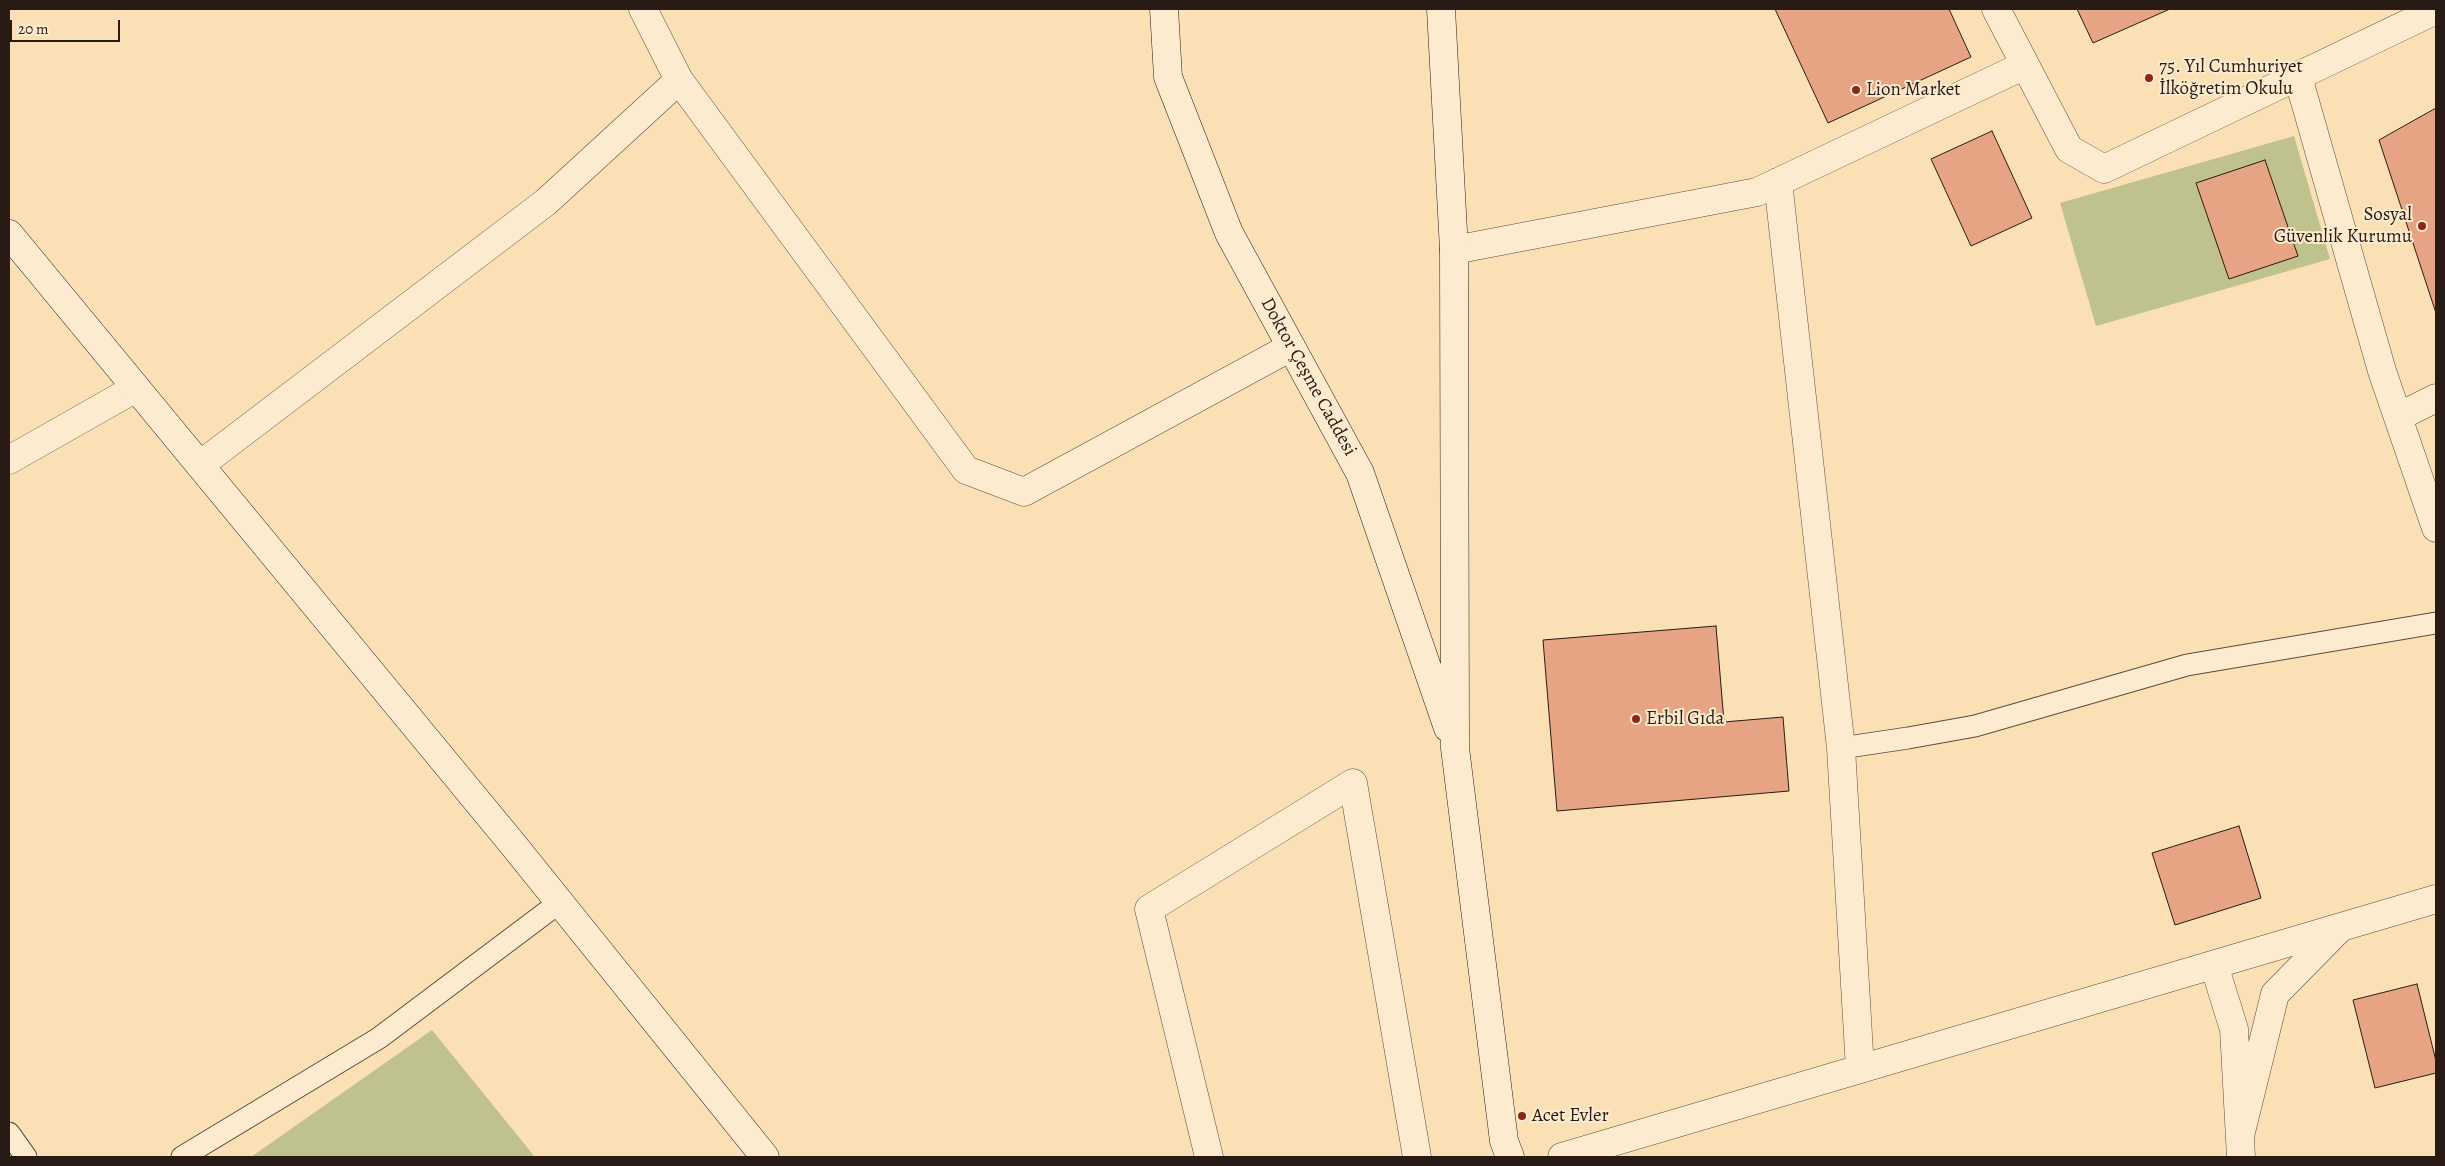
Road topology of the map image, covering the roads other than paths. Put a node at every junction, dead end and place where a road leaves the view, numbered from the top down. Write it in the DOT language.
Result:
graph roads {
  1 [pos="644,9"];
  2 [pos="1164,9"];
  3 [pos="1441,9"];
  4 [pos="1996,9"];
  5 [pos="2436,10"];
  6 [pos="2025,65"];
  7 [pos="2298,77"];
  8 [pos="679,80"];
  9 [pos="1778,182"];
  10 [pos="9,234"];
  11 [pos="1454,250"];
  12 [pos="1292,347"];
  13 [pos="136,388"];
  14 [pos="2436,398"];
  15 [pos="2398,417"];
  16 [pos="9,460"];
  17 [pos="200,465"];
  18 [pos="2436,528"];
  19 [pos="2436,623"];
  20 [pos="1455,748"];
  21 [pos="1841,748"];
  22 [pos="2436,899"];
  23 [pos="560,902"];
  24 [pos="2339,928"];
  25 [pos="2214,965"];
  26 [pos="1860,1069"];
  27 [pos="9,1133"];
  28 [pos="2241,1146"];
  29 [pos="26,1157"];
  30 [pos="182,1157"];
  31 [pos="765,1157"];
  32 [pos="1209,1157"];
  33 [pos="1417,1157"];
  34 [pos="1510,1157"];
  35 [pos="1562,1157"];
  1 -- 8 [label="street"];
  2 -- 12 [label="street, Doktor Çeşme Caddesi"];
  3 -- 11 [label="street"];
  4 -- 6 [label="street"];
  5 -- 7 [label="street"];
  6 -- 7 [label="street"];
  6 -- 9 [label="street"];
  7 -- 15 [label="street"];
  8 -- 12 [label="street"];
  8 -- 17 [label="street"];
  9 -- 11 [label="street"];
  9 -- 21 [label="street"];
  10 -- 13 [label="street"];
  11 -- 20 [label="street"];
  12 -- 20 [label="street, Doktor Çeşme Caddesi"];
  13 -- 16 [label="street"];
  13 -- 17 [label="street"];
  14 -- 15 [label="street"];
  15 -- 18 [label="street"];
  17 -- 23 [label="street"];
  19 -- 21 [label="lane"];
  20 -- 34 [label="street"];
  21 -- 26 [label="street"];
  22 -- 24 [label="street"];
  23 -- 30 [label="lane"];
  23 -- 31 [label="street"];
  24 -- 25 [label="street"];
  24 -- 28 [label="street"];
  25 -- 26 [label="street"];
  25 -- 28 [label="street"];
  26 -- 35 [label="street"];
  27 -- 29 [label="lane"];
  32 -- 33 [label="street"];
}
